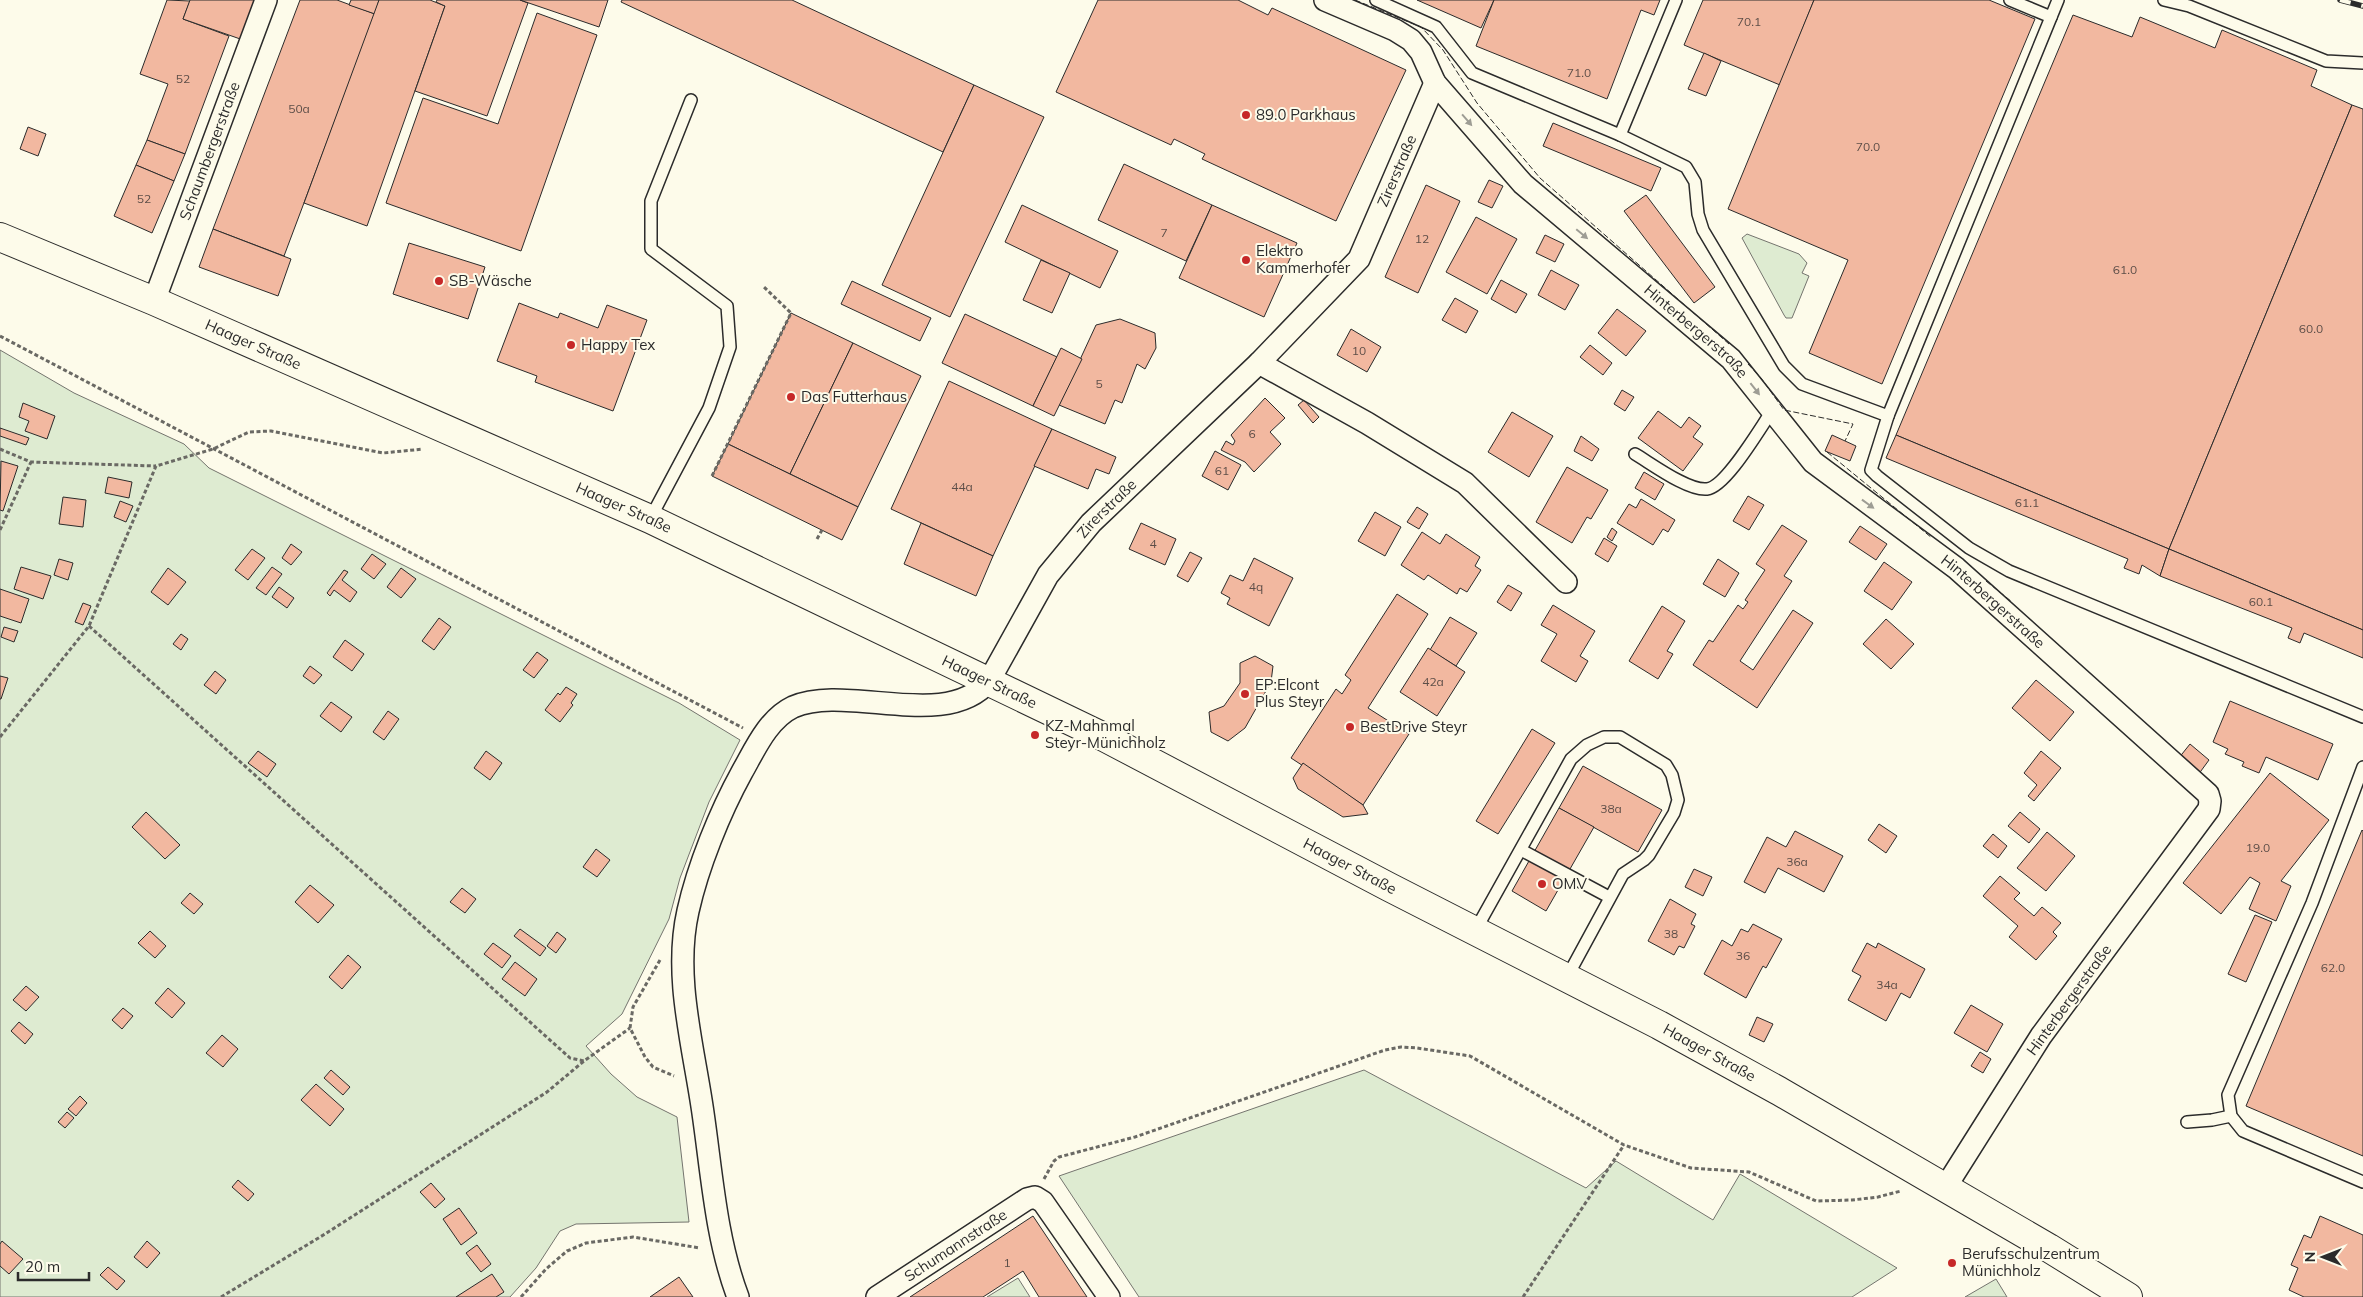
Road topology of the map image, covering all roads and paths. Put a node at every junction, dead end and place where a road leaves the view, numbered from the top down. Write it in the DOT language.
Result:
graph roads {
  1 [pos="266,0"];
  2 [pos="1325,0"];
  3 [pos="1376,0"];
  4 [pos="1676,0"];
  5 [pos="2010,0"];
  6 [pos="2058,0"];
  7 [pos="2164,0"];
  8 [pos="2051,17"];
  9 [pos="2363,63"];
  10 [pos="1435,83"];
  11 [pos="691,100"];
  12 [pos="1620,135"];
  13 [pos="0,237"];
  14 [pos="764,287"];
  15 [pos="154,301"];
  16 [pos="0,336"];
  17 [pos="1259,363"];
  18 [pos="1772,411"];
  19 [pos="1888,416"];
  20 [pos="458,433"];
  21 [pos="213,449"];
  22 [pos="0,450"];
  23 [pos="1635,454"];
  24 [pos="31,462"];
  25 [pos="156,466"];
  26 [pos="712,476"];
  27 [pos="650,519"];
  28 [pos="0,530"];
  29 [pos="822,530"];
  30 [pos="818,539"];
  31 [pos="1566,582"];
  32 [pos="89,626"];
  33 [pos="989,681"];
  34 [pos="2363,717"];
  35 [pos="0,737"];
  36 [pos="762,737"];
  37 [pos="2363,767"];
  38 [pos="1521,850"];
  39 [pos="1609,897"];
  40 [pos="1474,932"];
  41 [pos="663,955"];
  42 [pos="1566,979"];
  43 [pos="630,1028"];
  44 [pos="584,1061"];
  45 [pos="700,1087"];
  46 [pos="2231,1116"];
  47 [pos="2187,1122"];
  48 [pos="1624,1145"];
  49 [pos="2363,1182"];
  50 [pos="1935,1183"];
  51 [pos="1035,1197"];
  52 [pos="723,1249"];
  53 [pos="221,1297"];
  54 [pos="521,1297"];
  55 [pos="738,1297"];
  56 [pos="877,1297"];
  57 [pos="1108,1297"];
  58 [pos="1523,1297"];
  59 [pos="2128,1297"];
  1 -- 15 [label="street, Schaumbergerstraße"];
  2 -- 10 [label="street"];
  3 -- 12 [label="lane"];
  4 -- 12 [label="lane"];
  5 -- 8 [label="lane"];
  6 -- 8 [label="lane"];
  7 -- 9 [label="lane"];
  8 -- 19 [label="lane"];
  10 -- 17 [label="street, Zirerstraße"];
  10 -- 18 [label="street, Hinterbergerstraße, one-way"];
  11 -- 27 [label="lane"];
  12 -- 19 [label="lane"];
  13 -- 15 [label="main road, Haager Straße"];
  14 -- 26 [label="path"];
  15 -- 20 [label="main road, Haager Straße"];
  16 -- 21 [label="path"];
  17 -- 31 [label="street"];
  17 -- 33 [label="street, Zirerstraße"];
  18 -- 23 [label="lane"];
  18 -- 50 [label="street, Hinterbergerstraße, one-way"];
  19 -- 34 [label="lane"];
  20 -- 21 [label="path"];
  20 -- 27 [label="main road, Haager Straße"];
  21 -- 25 [label="path"];
  21 -- 36 [label="path"];
  22 -- 24 [label="path"];
  24 -- 25 [label="path"];
  24 -- 28 [label="path"];
  25 -- 32 [label="path"];
  27 -- 33 [label="main road, Haager Straße"];
  29 -- 30 [label="path"];
  32 -- 35 [label="path"];
  32 -- 44 [label="path"];
  33 -- 36 [label="street"];
  33 -- 40 [label="main road, Haager Straße"];
  36 -- 45 [label="street"];
  37 -- 46 [label="lane"];
  38 -- 39 [label="lane"];
  38 -- 39 [label="lane"];
  38 -- 40 [label="lane"];
  39 -- 42 [label="lane"];
  40 -- 42 [label="main road, Haager Straße"];
  41 -- 43 [label="path"];
  42 -- 50 [label="main road, Haager Straße"];
  43 -- 44 [label="path"];
  43 -- 45 [label="path"];
  44 -- 53 [label="path"];
  45 -- 52 [label="street"];
  46 -- 47 [label="lane"];
  46 -- 49 [label="lane"];
  48 -- 50 [label="path"];
  48 -- 51 [label="path"];
  48 -- 58 [label="path"];
  50 -- 59 [label="main road, Haager Straße"];
  51 -- 56 [label="street, Schumannstraße"];
  51 -- 57 [label="street"];
  52 -- 54 [label="path"];
  52 -- 55 [label="street"];
}
